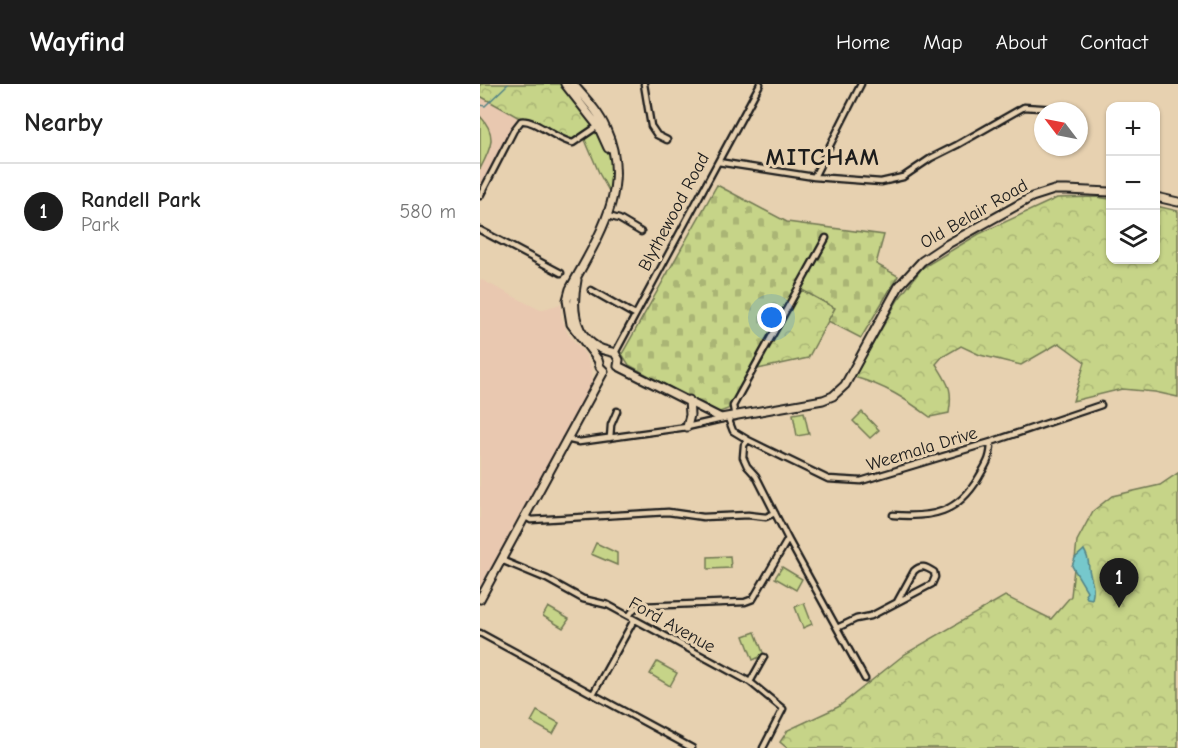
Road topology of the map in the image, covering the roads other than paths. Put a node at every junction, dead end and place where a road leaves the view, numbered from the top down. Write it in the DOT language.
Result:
graph roads {
  1 [pos="565,84"];
  2 [pos="573,84"];
  3 [pos="644,84"];
  4 [pos="760,84"];
  5 [pos="861,84"];
  6 [pos="1034,108"];
  7 [pos="600,124"];
  8 [pos="659,136"];
  9 [pos="667,140"];
  10 [pos="656,143"];
  11 [pos="718,162"];
  12 [pos="814,177"];
  13 [pos="1106,192"];
  14 [pos="480,195"];
  15 [pos="1160,198"];
  16 [pos="1178,202"];
  17 [pos="608,216"];
  18 [pos="480,230"];
  19 [pos="642,232"];
  20 [pos="826,238"];
  21 [pos="579,272"];
  22 [pos="561,273"];
  23 [pos="591,290"];
  24 [pos="635,315"];
  25 [pos="606,351"];
  26 [pos="615,353"];
  27 [pos="598,360"];
  28 [pos="618,366"];
  29 [pos="604,371"];
  30 [pos="689,400"];
  31 [pos="1101,405"];
  32 [pos="617,411"];
  33 [pos="729,418"];
  34 [pos="687,427"];
  35 [pos="610,438"];
  36 [pos="566,439"];
  37 [pos="747,440"];
  38 [pos="991,442"];
  39 [pos="775,513"];
  40 [pos="893,514"];
  41 [pos="524,516"];
  42 [pos="789,539"];
  43 [pos="501,560"];
  44 [pos="480,599"];
  45 [pos="897,602"];
  46 [pos="628,616"];
  47 [pos="634,620"];
  48 [pos="837,628"];
  49 [pos="480,633"];
  50 [pos="764,657"];
  51 [pos="865,679"];
  52 [pos="750,682"];
  53 [pos="593,694"];
  54 [pos="692,748"];
  55 [pos="763,748"];
  1 -- 7 [label="main road"];
  2 -- 7 [label="main road"];
  3 -- 8 [label="street"];
  4 -- 11 [label="street, Blythewood Road"];
  5 -- 12 [label="street"];
  6 -- 12 [label="street"];
  7 -- 14 [label="street"];
  7 -- 17 [label="main road"];
  8 -- 9 [label="street"];
  8 -- 10 [label="street"];
  11 -- 12 [label="street"];
  11 -- 24 [label="street, Blythewood Road"];
  13 -- 33 [label="main road, Old Belair Road"];
  15 -- 16 [label="main road"];
  17 -- 19 [label="street"];
  17 -- 21 [label="main road"];
  18 -- 22 [label="street"];
  20 -- 33 [label="street"];
  21 -- 25 [label="main road"];
  21 -- 27 [label="main road"];
  23 -- 24 [label="street"];
  24 -- 26 [label="street, Blythewood Road"];
  25 -- 26 [label="main road"];
  25 -- 27 [label="main road"];
  26 -- 28 [label="main road"];
  27 -- 29 [label="main road"];
  28 -- 29 [label="main road"];
  28 -- 30 [label="main road"];
  29 -- 36 [label="main road"];
  30 -- 33 [label="main road"];
  30 -- 34 [label="main road"];
  31 -- 38 [label="street, Weemala Drive"];
  32 -- 35 [label="street"];
  33 -- 34 [label="street"];
  33 -- 37 [label="street, Weemala Drive"];
  34 -- 35 [label="street"];
  35 -- 36 [label="street"];
  36 -- 41 [label="main road"];
  37 -- 38 [label="street, Weemala Drive"];
  37 -- 39 [label="street"];
  38 -- 40 [label="street"];
  39 -- 41 [label="street"];
  39 -- 42 [label="street"];
  41 -- 43 [label="main road"];
  42 -- 46 [label="street"];
  42 -- 48 [label="street"];
  43 -- 44 [label="main road"];
  43 -- 46 [label="street, Ford Avenue"];
  45 -- 45 [label="street"];
  45 -- 48 [label="street"];
  46 -- 47 [label="street, Ford Avenue"];
  47 -- 52 [label="street, Ford Avenue"];
  47 -- 53 [label="street"];
  48 -- 51 [label="street"];
  49 -- 53 [label="street"];
  50 -- 52 [label="street"];
  52 -- 55 [label="street, Ford Avenue"];
  53 -- 54 [label="street"];
}
